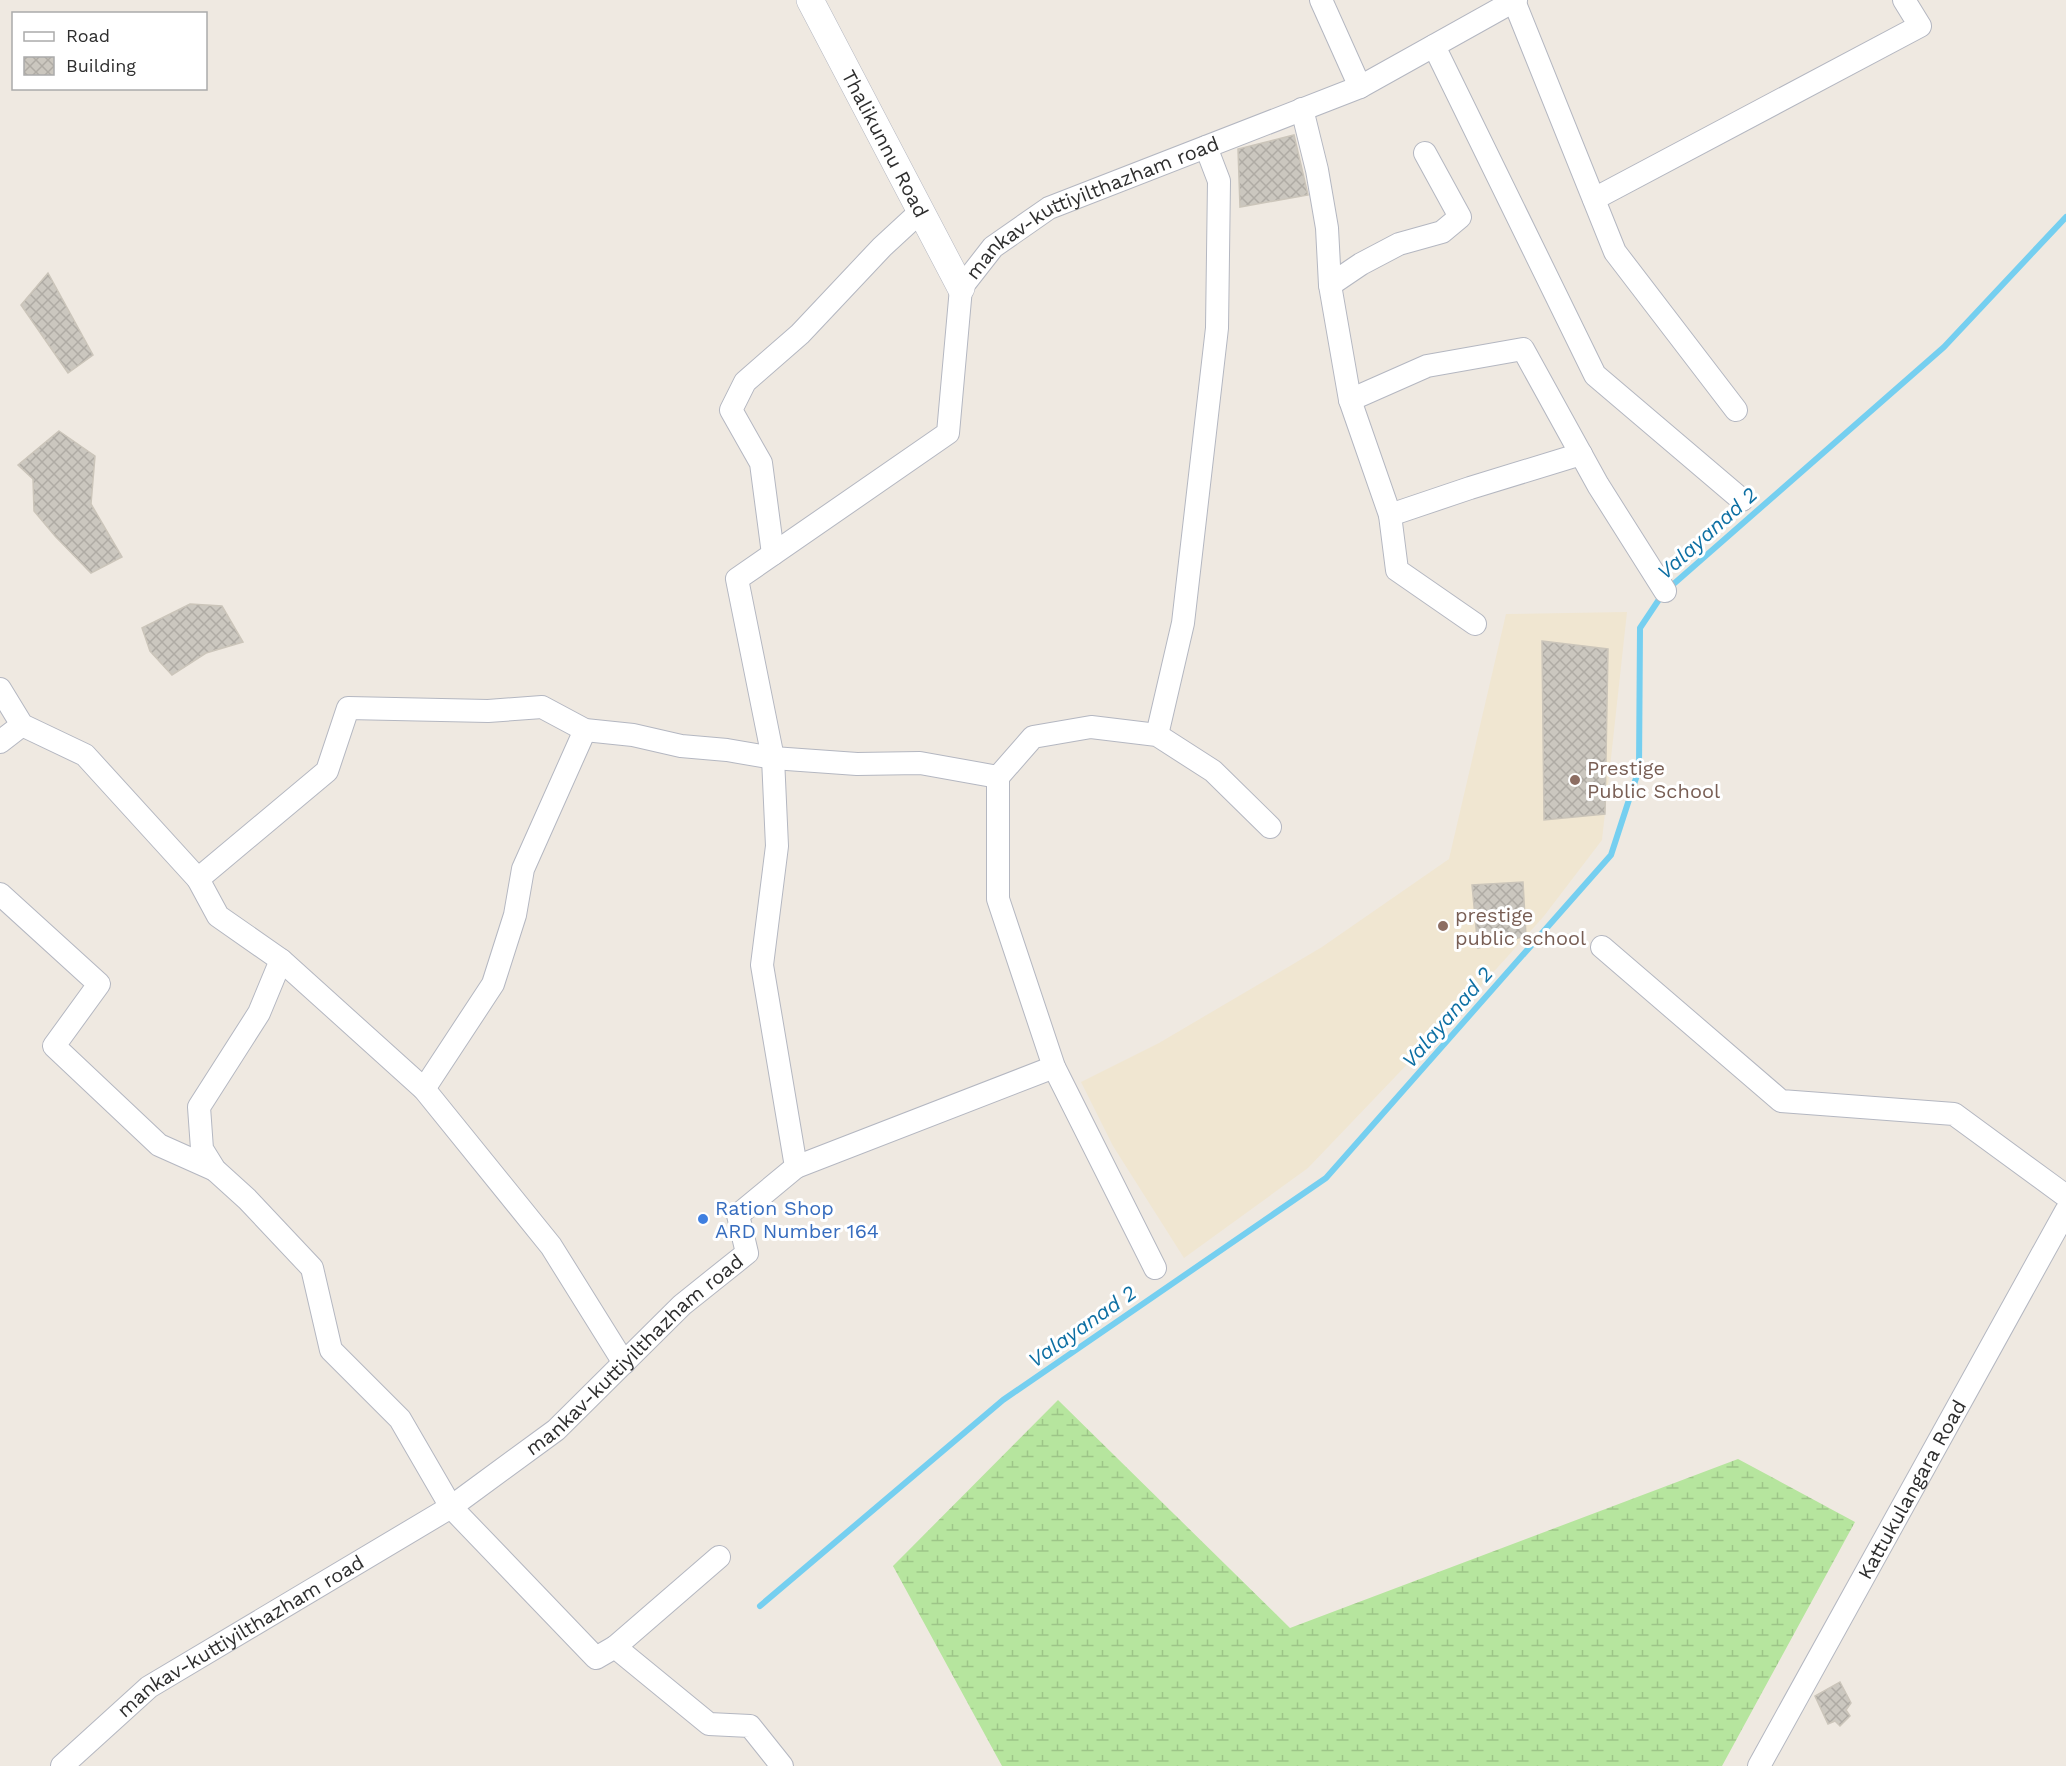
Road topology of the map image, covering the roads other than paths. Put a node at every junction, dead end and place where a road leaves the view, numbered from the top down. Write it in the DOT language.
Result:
graph roads {
  1 [pos="810,0"];
  2 [pos="1321,0"];
  3 [pos="1904,0"];
  4 [pos="1515,1"];
  5 [pos="1434,46"];
  6 [pos="1360,87"];
  7 [pos="1302,109"];
  8 [pos="1206,147"];
  9 [pos="1425,153"];
  10 [pos="1594,199"];
  11 [pos="921,211"];
  12 [pos="1330,285"];
  13 [pos="961,288"];
  14 [pos="1350,400"];
  15 [pos="1736,410"];
  16 [pos="1581,454"];
  17 [pos="1742,500"];
  18 [pos="1390,515"];
  19 [pos="773,554"];
  20 [pos="1665,591"];
  21 [pos="1475,624"];
  22 [pos="0,689"];
  23 [pos="22,725"];
  24 [pos="585,730"];
  25 [pos="1157,735"];
  26 [pos="0,742"];
  27 [pos="773,758"];
  28 [pos="998,777"];
  29 [pos="1270,827"];
  30 [pos="198,879"];
  31 [pos="0,894"];
  32 [pos="1602,947"];
  33 [pos="281,960"];
  34 [pos="1054,1067"];
  35 [pos="424,1089"];
  36 [pos="796,1167"];
  37 [pos="215,1170"];
  38 [pos="2066,1197"];
  39 [pos="2066,1211"];
  40 [pos="1155,1268"];
  41 [pos="624,1363"];
  42 [pos="451,1507"];
  43 [pos="719,1557"];
  44 [pos="615,1647"];
  45 [pos="62,1766"];
  46 [pos="782,1766"];
  47 [pos="1759,1766"];
  1 -- 11 [label="street, Thalikunnu Road"];
  2 -- 6 [label="street"];
  3 -- 10 [label="street"];
  4 -- 5 [label="street, mankav-kuttiyilthazham road"];
  4 -- 10 [label="street"];
  5 -- 6 [label="street, mankav-kuttiyilthazham road"];
  5 -- 17 [label="street"];
  6 -- 7 [label="street, mankav-kuttiyilthazham road"];
  7 -- 8 [label="street, mankav-kuttiyilthazham road"];
  7 -- 12 [label="street"];
  8 -- 13 [label="street, mankav-kuttiyilthazham road"];
  8 -- 25 [label="street"];
  9 -- 12 [label="street"];
  10 -- 15 [label="street"];
  11 -- 13 [label="street, Thalikunnu Road"];
  11 -- 19 [label="street"];
  12 -- 14 [label="street"];
  13 -- 19 [label="street, mankav-kuttiyilthazham road"];
  14 -- 16 [label="street"];
  14 -- 18 [label="street"];
  16 -- 18 [label="street"];
  16 -- 20 [label="street"];
  18 -- 21 [label="street"];
  19 -- 27 [label="street, mankav-kuttiyilthazham road"];
  22 -- 23 [label="street"];
  23 -- 26 [label="street"];
  23 -- 30 [label="street"];
  24 -- 27 [label="street"];
  24 -- 30 [label="street"];
  24 -- 35 [label="street"];
  25 -- 28 [label="street"];
  25 -- 29 [label="street"];
  27 -- 28 [label="street"];
  27 -- 36 [label="street, mankav-kuttiyilthazham road"];
  28 -- 34 [label="street"];
  30 -- 33 [label="street"];
  31 -- 37 [label="street"];
  32 -- 38 [label="street"];
  33 -- 35 [label="street"];
  33 -- 37 [label="street"];
  34 -- 36 [label="street"];
  34 -- 40 [label="street"];
  35 -- 41 [label="street"];
  36 -- 41 [label="street, mankav-kuttiyilthazham road"];
  37 -- 42 [label="street"];
  39 -- 47 [label="street, Kattukulangara Road"];
  41 -- 42 [label="street, mankav-kuttiyilthazham road"];
  42 -- 44 [label="street"];
  42 -- 45 [label="street, mankav-kuttiyilthazham road"];
  43 -- 44 [label="street"];
  44 -- 46 [label="street"];
}
